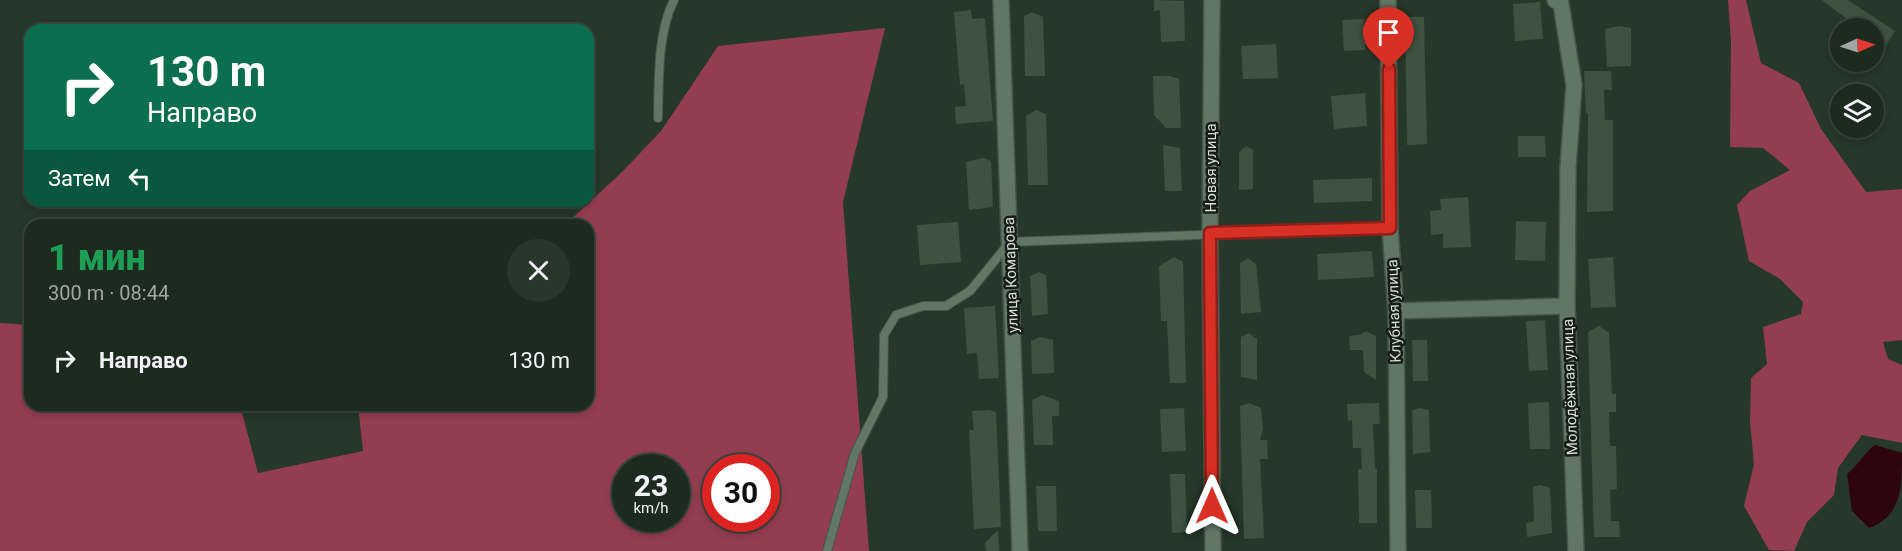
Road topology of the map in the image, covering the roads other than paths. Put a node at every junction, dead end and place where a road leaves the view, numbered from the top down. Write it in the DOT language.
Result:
graph roads {
  1 [pos="674,0"];
  2 [pos="1001,0"];
  3 [pos="1212,0"];
  4 [pos="1388,0"];
  5 [pos="1555,0"];
  6 [pos="658,118"];
  7 [pos="1390,228"];
  8 [pos="1210,233"];
  9 [pos="1010,242"];
  10 [pos="1567,306"];
  11 [pos="1396,311"];
  12 [pos="828,551"];
  13 [pos="1020,551"];
  14 [pos="1213,551"];
  15 [pos="1398,551"];
  16 [pos="1576,551"];
  1 -- 6 [label="lane"];
  2 -- 9 [label="street, улица Комарова"];
  3 -- 8 [label="street, Новая улица"];
  4 -- 7 [label="street, Клубная улица"];
  5 -- 10 [label="street, Молодёжная улица"];
  7 -- 8 [label="lane"];
  7 -- 11 [label="street, Клубная улица"];
  8 -- 9 [label="lane"];
  8 -- 14 [label="street, Новая улица"];
  9 -- 12 [label="lane"];
  9 -- 13 [label="street, улица Комарова"];
  10 -- 11 [label="street"];
  10 -- 16 [label="street, Молодёжная улица"];
  11 -- 15 [label="street, Клубная улица"];
}
